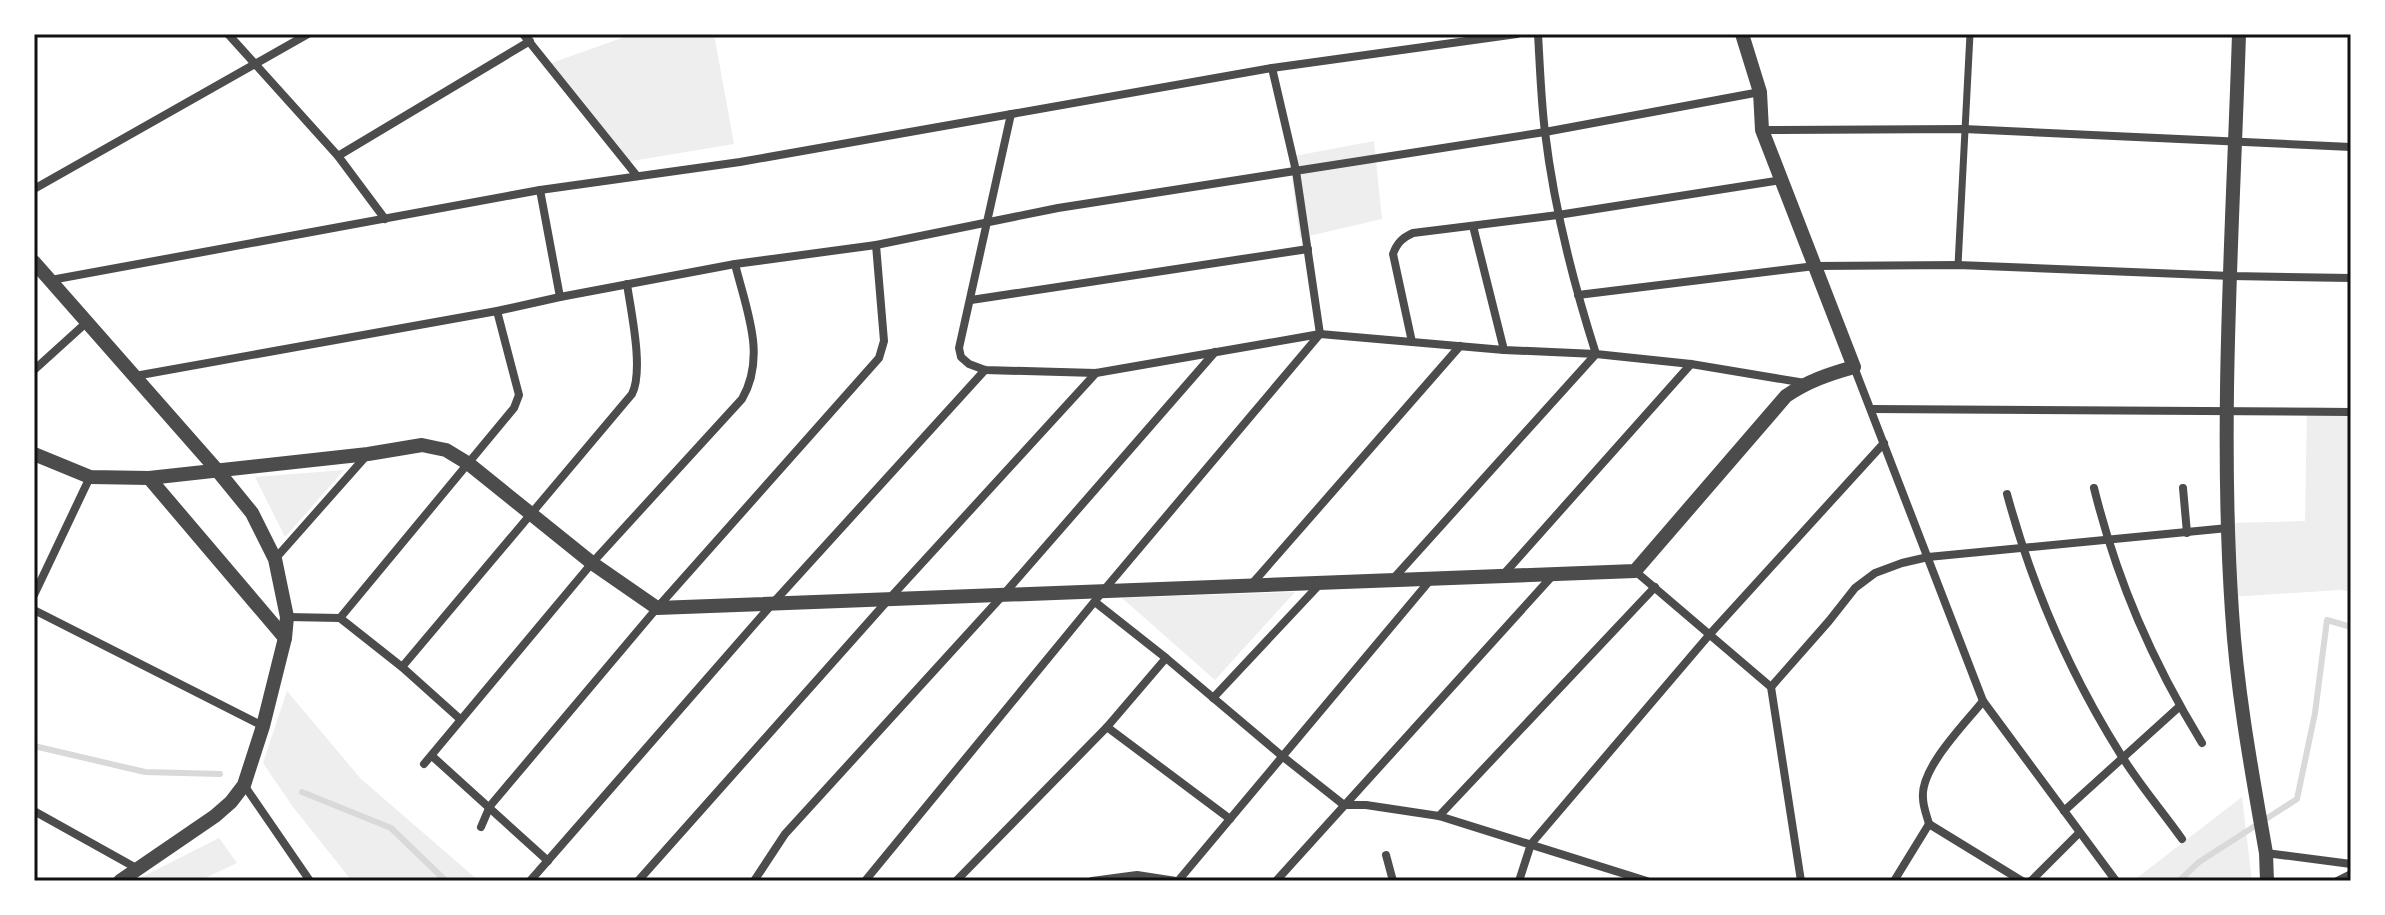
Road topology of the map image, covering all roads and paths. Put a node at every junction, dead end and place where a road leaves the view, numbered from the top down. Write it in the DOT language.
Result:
graph roads {
  1 [pos="228,34"];
  2 [pos="308,34"];
  3 [pos="1517,34"];
  4 [pos="1538,34"];
  5 [pos="1742,34"];
  6 [pos="1970,34"];
  7 [pos="2239,34"];
  8 [pos="526,38"];
  9 [pos="254,63"];
  10 [pos="1272,68"];
  11 [pos="1760,92"];
  12 [pos="1011,114"];
  13 [pos="1964,129"];
  14 [pos="1762,130"];
  15 [pos="1545,132"];
  16 [pos="2235,142"];
  17 [pos="2351,147"];
  18 [pos="338,156"];
  19 [pos="1296,171"];
  20 [pos="637,176"];
  21 [pos="1782,180"];
  22 [pos="34,189"];
  23 [pos="540,190"];
  24 [pos="1558,215"];
  25 [pos="385,219"];
  26 [pos="987,222"];
  27 [pos="1473,226"];
  28 [pos="876,245"];
  29 [pos="1308,249"];
  30 [pos="34,262"];
  31 [pos="735,264"];
  32 [pos="1958,265"];
  33 [pos="1815,266"];
  34 [pos="2231,276"];
  35 [pos="2351,278"];
  36 [pos="50,280"];
  37 [pos="627,284"];
  38 [pos="1578,295"];
  39 [pos="560,297"];
  40 [pos="971,300"];
  41 [pos="497,311"];
  42 [pos="87,322"];
  43 [pos="1320,334"];
  44 [pos="1412,342"];
  45 [pos="1460,346"];
  46 [pos="1504,350"];
  47 [pos="1215,351"];
  48 [pos="1596,354"];
  49 [pos="1691,364"];
  50 [pos="1854,367"];
  51 [pos="34,370"];
  52 [pos="985,370"];
  53 [pos="1096,373"];
  54 [pos="134,376"];
  55 [pos="1805,383"];
  56 [pos="1871,409"];
  57 [pos="2227,411"];
  58 [pos="2351,412"];
  59 [pos="1884,443"];
  60 [pos="34,454"];
  61 [pos="368,454"];
  62 [pos="469,464"];
  63 [pos="217,470"];
  64 [pos="90,477"];
  65 [pos="149,478"];
  66 [pos="2094,488"];
  67 [pos="2183,488"];
  68 [pos="2007,494"];
  69 [pos="530,514"];
  70 [pos="2228,528"];
  71 [pos="2187,533"];
  72 [pos="2107,540"];
  73 [pos="2022,548"];
  74 [pos="1928,557"];
  75 [pos="275,559"];
  76 [pos="592,563"];
  77 [pos="1635,571"];
  78 [pos="1555,573"];
  79 [pos="1502,575"];
  80 [pos="1433,578"];
  81 [pos="1393,580"];
  82 [pos="1321,582"];
  83 [pos="1251,585"];
  84 [pos="1655,587"];
  85 [pos="1004,594"];
  86 [pos="34,595"];
  87 [pos="1099,596"];
  88 [pos="889,599"];
  89 [pos="773,603"];
  90 [pos="657,608"];
  91 [pos="34,610"];
  92 [pos="287,617"];
  93 [pos="340,618"];
  94 [pos="1710,634"];
  95 [pos="285,638"];
  96 [pos="1166,658"];
  97 [pos="402,667"];
  98 [pos="1771,687"];
  99 [pos="1213,698"];
  100 [pos="1983,701"];
  101 [pos="2180,706"];
  102 [pos="460,719"];
  103 [pos="263,726"];
  104 [pos="1107,727"];
  105 [pos="2202,743"];
  106 [pos="432,756"];
  107 [pos="1282,756"];
  108 [pos="2122,757"];
  109 [pos="424,764"];
  110 [pos="244,785"];
  111 [pos="1344,805"];
  112 [pos="490,806"];
  113 [pos="34,811"];
  114 [pos="2064,811"];
  115 [pos="1439,816"];
  116 [pos="1230,819"];
  117 [pos="1929,824"];
  118 [pos="481,827"];
  119 [pos="2079,833"];
  120 [pos="2182,839"];
  121 [pos="1531,844"];
  122 [pos="2265,847"];
  123 [pos="1386,855"];
  124 [pos="548,861"];
  125 [pos="2351,864"];
  126 [pos="139,870"];
  127 [pos="2351,874"];
  128 [pos="120,881"];
  129 [pos="310,881"];
  130 [pos="530,881"];
  131 [pos="638,881"];
  132 [pos="754,881"];
  133 [pos="865,881"];
  134 [pos="956,881"];
  135 [pos="1092,881"];
  136 [pos="1177,881"];
  137 [pos="1276,881"];
  138 [pos="1393,881"];
  139 [pos="1519,881"];
  140 [pos="1647,881"];
  141 [pos="1801,881"];
  142 [pos="1894,881"];
  143 [pos="2022,881"];
  144 [pos="2031,881"];
  145 [pos="2116,881"];
  146 [pos="2267,881"];
  147 [pos="2337,881"];
  1 -- 9 [label="street"];
  2 -- 9 [label="street"];
  3 -- 10 [label="street"];
  4 -- 15 [label="street"];
  5 -- 11 [label="street"];
  6 -- 13 [label="street"];
  7 -- 16 [label="street"];
  8 -- 18 [label="street"];
  8 -- 20 [label="street"];
  9 -- 18 [label="street"];
  9 -- 22 [label="street"];
  10 -- 12 [label="street"];
  10 -- 19 [label="street"];
  11 -- 14 [label="street"];
  11 -- 15 [label="street"];
  12 -- 20 [label="street"];
  12 -- 26 [label="street"];
  13 -- 14 [label="street"];
  13 -- 16 [label="street"];
  13 -- 32 [label="street"];
  14 -- 21 [label="street"];
  15 -- 19 [label="street"];
  15 -- 24 [label="street"];
  16 -- 17 [label="street"];
  16 -- 34 [label="street"];
  18 -- 25 [label="street"];
  19 -- 26 [label="street"];
  19 -- 29 [label="street"];
  20 -- 23 [label="street"];
  21 -- 24 [label="street"];
  21 -- 33 [label="street"];
  23 -- 25 [label="street"];
  23 -- 39 [label="street"];
  24 -- 27 [label="street"];
  24 -- 38 [label="street"];
  25 -- 36 [label="street"];
  26 -- 28 [label="street"];
  26 -- 40 [label="street"];
  27 -- 44 [label="street"];
  27 -- 46 [label="street"];
  28 -- 31 [label="street"];
  28 -- 90 [label="street"];
  29 -- 40 [label="street"];
  29 -- 43 [label="street"];
  30 -- 36 [label="street"];
  31 -- 37 [label="street"];
  31 -- 76 [label="street"];
  32 -- 33 [label="street"];
  32 -- 34 [label="street"];
  33 -- 38 [label="street"];
  33 -- 50 [label="street"];
  34 -- 35 [label="street"];
  34 -- 57 [label="street"];
  36 -- 42 [label="street"];
  37 -- 39 [label="street"];
  37 -- 69 [label="street"];
  38 -- 48 [label="street"];
  39 -- 41 [label="street"];
  40 -- 52 [label="street"];
  41 -- 54 [label="street"];
  41 -- 62 [label="street"];
  42 -- 51 [label="street"];
  42 -- 54 [label="street"];
  43 -- 44 [label="street"];
  43 -- 47 [label="street"];
  43 -- 87 [label="street"];
  44 -- 45 [label="street"];
  45 -- 46 [label="street"];
  45 -- 83 [label="street"];
  46 -- 48 [label="street"];
  47 -- 53 [label="street"];
  47 -- 85 [label="street"];
  48 -- 49 [label="street"];
  48 -- 81 [label="street"];
  49 -- 55 [label="street"];
  49 -- 79 [label="street"];
  50 -- 55 [label="street"];
  50 -- 56 [label="street"];
  52 -- 53 [label="street"];
  52 -- 89 [label="street"];
  53 -- 88 [label="street"];
  54 -- 63 [label="street"];
  55 -- 77 [label="street"];
  56 -- 57 [label="street"];
  56 -- 59 [label="street"];
  57 -- 58 [label="street"];
  57 -- 70 [label="street"];
  59 -- 74 [label="street"];
  59 -- 94 [label="street"];
  60 -- 64 [label="street"];
  61 -- 62 [label="street"];
  61 -- 63 [label="street"];
  61 -- 75 [label="street"];
  62 -- 69 [label="street"];
  62 -- 93 [label="street"];
  63 -- 65 [label="street"];
  63 -- 75 [label="street"];
  64 -- 65 [label="street"];
  64 -- 86 [label="street"];
  65 -- 95 [label="street"];
  66 -- 72 [label="street"];
  67 -- 71 [label="street"];
  68 -- 73 [label="street"];
  69 -- 76 [label="street"];
  69 -- 97 [label="street"];
  70 -- 71 [label="street"];
  70 -- 122 [label="street"];
  71 -- 72 [label="street"];
  72 -- 73 [label="street"];
  72 -- 101 [label="street"];
  73 -- 74 [label="street"];
  73 -- 108 [label="street"];
  74 -- 98 [label="street"];
  74 -- 100 [label="street"];
  75 -- 92 [label="street"];
  76 -- 90 [label="street"];
  76 -- 102 [label="street"];
  77 -- 78 [label="street"];
  77 -- 84 [label="street"];
  78 -- 79 [label="street"];
  78 -- 111 [label="street"];
  79 -- 80 [label="street"];
  80 -- 81 [label="street"];
  80 -- 107 [label="street"];
  81 -- 82 [label="street"];
  82 -- 83 [label="street"];
  82 -- 99 [label="street"];
  83 -- 87 [label="street"];
  84 -- 94 [label="street"];
  84 -- 115 [label="street"];
  85 -- 87 [label="street"];
  85 -- 88 [label="street"];
  85 -- 132 [label="street"];
  87 -- 96 [label="street"];
  87 -- 133 [label="street"];
  88 -- 89 [label="street"];
  88 -- 131 [label="street"];
  89 -- 90 [label="street"];
  89 -- 124 [label="street"];
  90 -- 112 [label="street"];
  91 -- 103 [label="street"];
  92 -- 93 [label="street"];
  92 -- 95 [label="street"];
  93 -- 97 [label="street"];
  94 -- 98 [label="street"];
  94 -- 121 [label="street"];
  95 -- 103 [label="street"];
  96 -- 99 [label="street"];
  96 -- 104 [label="street"];
  97 -- 102 [label="street"];
  98 -- 141 [label="street"];
  99 -- 107 [label="street"];
  100 -- 114 [label="street"];
  100 -- 117 [label="street"];
  101 -- 105 [label="street"];
  101 -- 108 [label="street"];
  102 -- 106 [label="street"];
  103 -- 110 [label="street"];
  104 -- 116 [label="street"];
  104 -- 134 [label="street"];
  106 -- 109 [label="street"];
  106 -- 112 [label="street"];
  107 -- 111 [label="street"];
  107 -- 116 [label="street"];
  108 -- 114 [label="street"];
  108 -- 120 [label="street"];
  110 -- 126 [label="street"];
  110 -- 129 [label="street"];
  111 -- 115 [label="street"];
  111 -- 137 [label="street"];
  112 -- 118 [label="street"];
  112 -- 124 [label="street"];
  113 -- 126 [label="street"];
  114 -- 119 [label="street"];
  115 -- 121 [label="street"];
  116 -- 136 [label="street"];
  117 -- 142 [label="street"];
  117 -- 143 [label="street"];
  119 -- 144 [label="street"];
  119 -- 145 [label="street"];
  121 -- 139 [label="street"];
  121 -- 140 [label="street"];
  122 -- 125 [label="street"];
  122 -- 146 [label="street"];
  123 -- 138 [label="street"];
  124 -- 130 [label="street"];
  126 -- 128 [label="street"];
  127 -- 147 [label="street"];
  135 -- 136 [label="street"];
}
